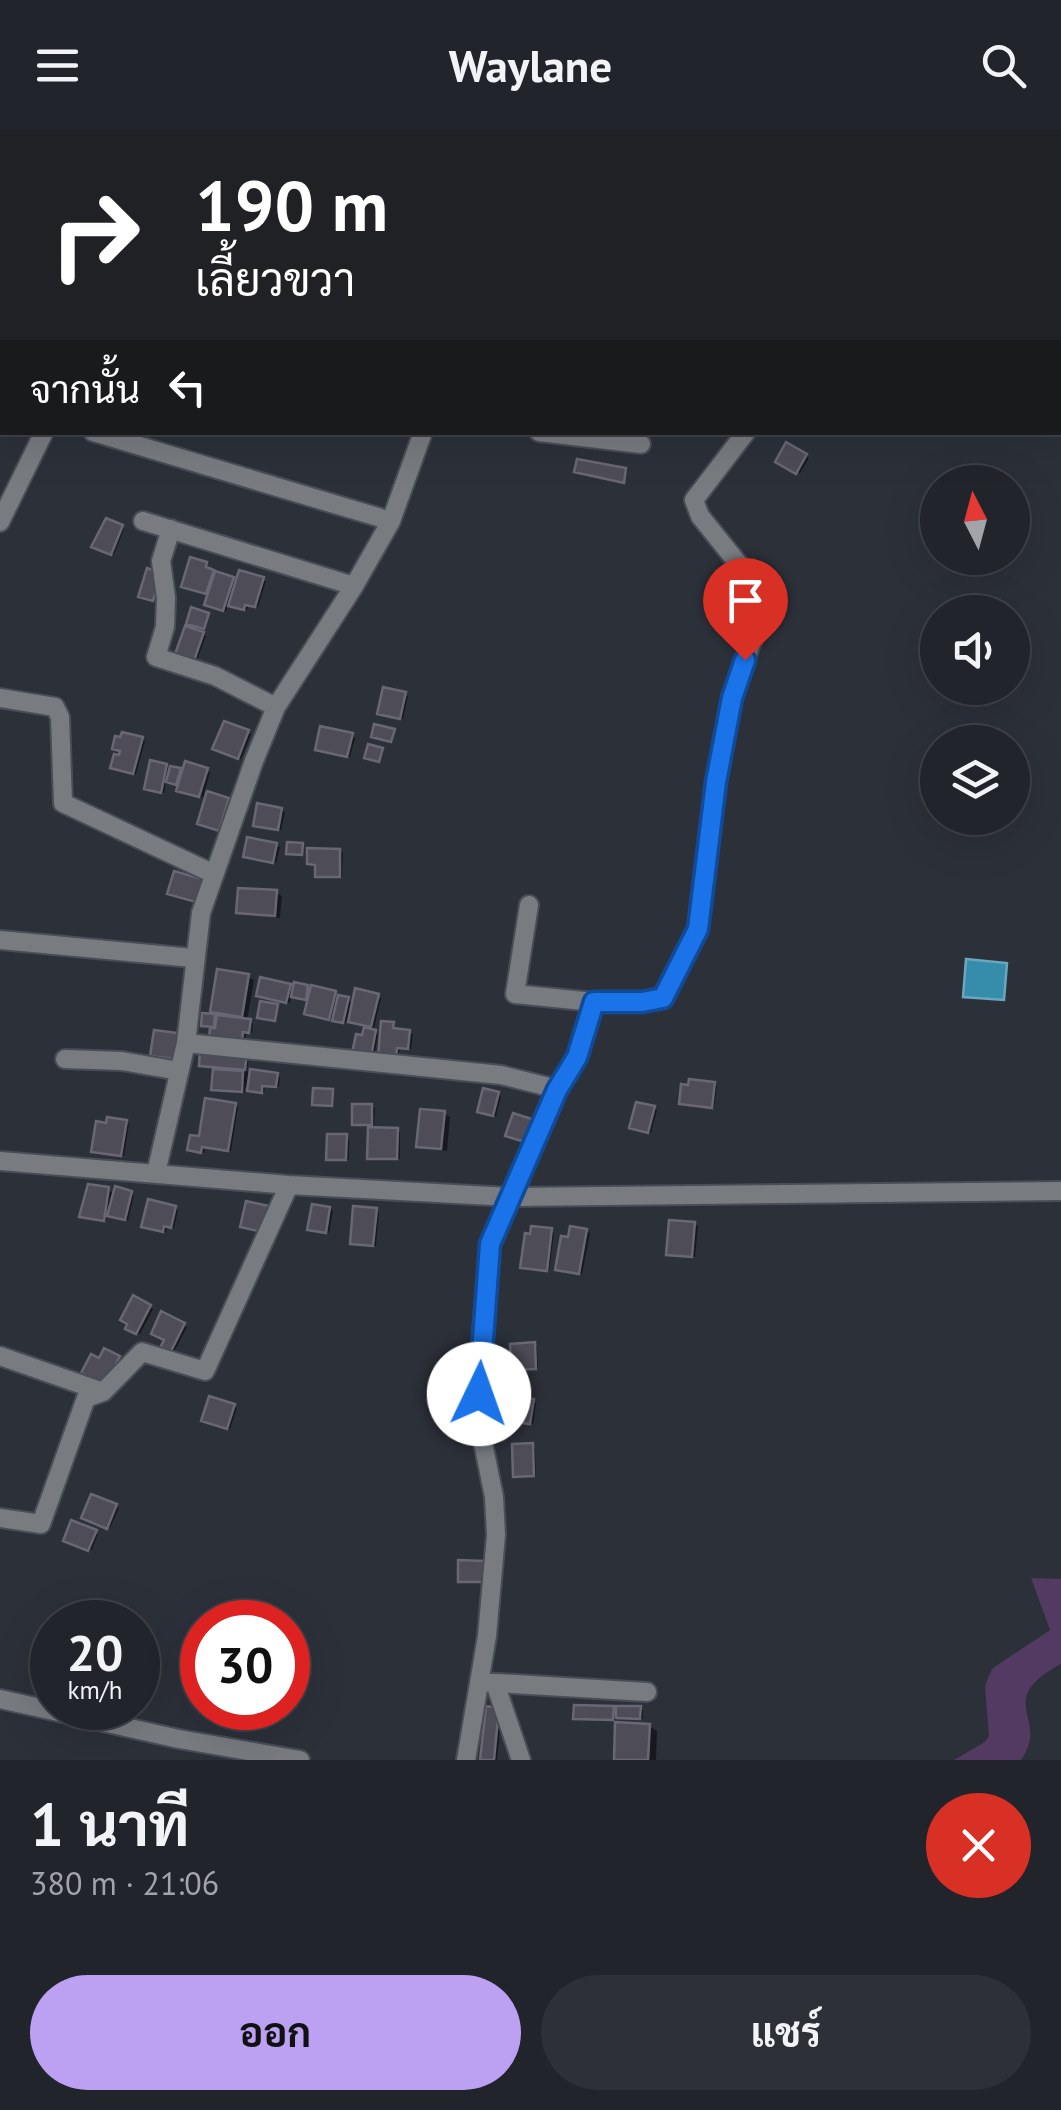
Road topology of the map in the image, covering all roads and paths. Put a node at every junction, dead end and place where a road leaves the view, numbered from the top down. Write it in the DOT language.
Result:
graph roads {
  1 [pos="43,435"];
  2 [pos="103,435"];
  3 [pos="423,435"];
  4 [pos="564,435"];
  5 [pos="744,435"];
  6 [pos="640,444"];
  7 [pos="143,521"];
  8 [pos="0,522"];
  9 [pos="391,522"];
  10 [pos="171,530"];
  11 [pos="354,586"];
  12 [pos="0,698"];
  13 [pos="276,707"];
  14 [pos="214,874"];
  15 [pos="528,905"];
  16 [pos="0,940"];
  17 [pos="193,958"];
  18 [pos="594,1002"];
  19 [pos="186,1042"];
  20 [pos="65,1059"];
  21 [pos="180,1071"];
  22 [pos="557,1090"];
  23 [pos="0,1160"];
  24 [pos="156,1173"];
  25 [pos="289,1185"];
  26 [pos="1061,1191"];
  27 [pos="512,1197"];
  28 [pos="0,1356"];
  29 [pos="103,1392"];
  30 [pos="0,1518"];
  31 [pos="488,1682"];
  32 [pos="647,1692"];
  33 [pos="0,1699"];
  34 [pos="300,1760"];
  35 [pos="466,1760"];
  36 [pos="521,1760"];
  1 -- 8 [label="street"];
  2 -- 9 [label="street"];
  3 -- 9 [label="street"];
  4 -- 6 [label="street"];
  5 -- 18 [label="street"];
  7 -- 10 [label="street"];
  9 -- 11 [label="street"];
  10 -- 11 [label="street"];
  10 -- 13 [label="street"];
  11 -- 13 [label="street"];
  12 -- 14 [label="street"];
  13 -- 14 [label="street"];
  14 -- 17 [label="street"];
  15 -- 18 [label="street"];
  16 -- 17 [label="street"];
  17 -- 19 [label="street"];
  18 -- 22 [label="street"];
  19 -- 21 [label="street"];
  19 -- 22 [label="street"];
  20 -- 21 [label="street"];
  21 -- 24 [label="street"];
  22 -- 27 [label="street"];
  23 -- 24 [label="street"];
  24 -- 25 [label="street"];
  25 -- 27 [label="street"];
  25 -- 29 [label="street"];
  26 -- 27 [label="street"];
  27 -- 31 [label="street"];
  28 -- 29 [label="street"];
  29 -- 30 [label="street"];
  31 -- 32 [label="street"];
  31 -- 35 [label="street"];
  31 -- 36 [label="street"];
  33 -- 34 [label="street"];
}
